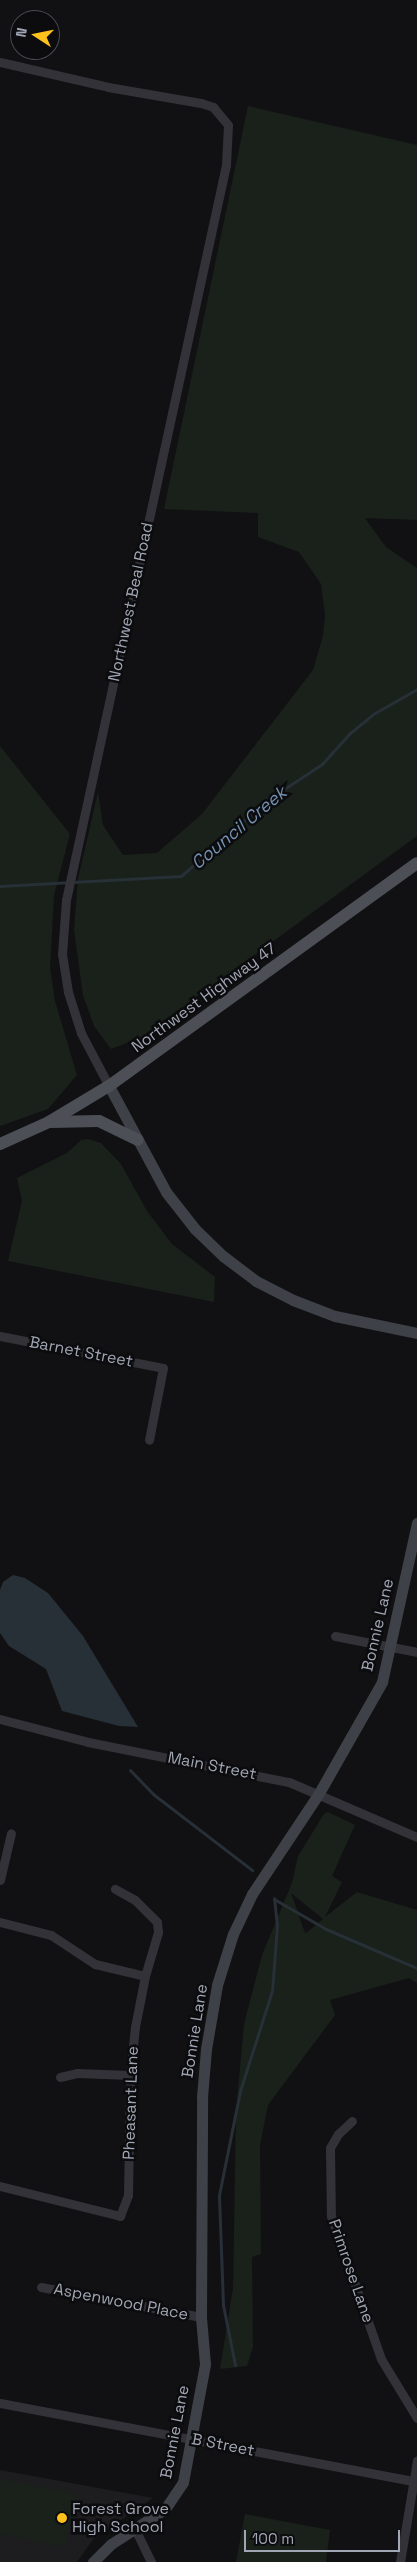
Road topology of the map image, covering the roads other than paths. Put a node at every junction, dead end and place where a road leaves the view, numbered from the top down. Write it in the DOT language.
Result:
graph roads {
  1 [pos="0,62"];
  2 [pos="417,863"];
  3 [pos="109,1086"];
  4 [pos="49,1122"];
  5 [pos="138,1140"];
  6 [pos="0,1144"];
  7 [pos="417,1333"];
  8 [pos="0,1336"];
  9 [pos="149,1440"];
  10 [pos="417,1523"];
  11 [pos="335,1636"];
  12 [pos="392,1646"];
  13 [pos="417,1652"];
  14 [pos="0,1719"];
  15 [pos="319,1792"];
  16 [pos="11,1833"];
  17 [pos="417,1837"];
  18 [pos="0,1880"];
  19 [pos="115,1888"];
  20 [pos="0,1922"];
  21 [pos="145,1976"];
  22 [pos="130,2075"];
  23 [pos="60,2078"];
  24 [pos="352,2121"];
  25 [pos="0,2186"];
  26 [pos="41,2287"];
  27 [pos="201,2317"];
  28 [pos="0,2402"];
  29 [pos="417,2418"];
  30 [pos="192,2439"];
  31 [pos="417,2460"];
  32 [pos="415,2482"];
  33 [pos="135,2529"];
  34 [pos="93,2562"];
  35 [pos="151,2562"];
  36 [pos="400,2562"];
  1 -- 3 [label="street, Northwest Beal Road"];
  2 -- 3 [label="main road, Northwest Highway 47"];
  3 -- 4 [label="main road, Northwest Highway 47"];
  3 -- 5 [label="street"];
  4 -- 5 [label="main road"];
  4 -- 6 [label="main road, Northwest Highway 47"];
  5 -- 7 [label="street"];
  8 -- 9 [label="street, Barnet Street"];
  10 -- 12 [label="street, Bonnie Lane"];
  11 -- 12 [label="street"];
  12 -- 13 [label="street"];
  12 -- 15 [label="street, Bonnie Lane"];
  14 -- 15 [label="street, Main Street"];
  15 -- 17 [label="street, Main Street"];
  15 -- 27 [label="street, Bonnie Lane"];
  16 -- 18 [label="street"];
  19 -- 21 [label="street, Pheasant Lane"];
  20 -- 21 [label="street"];
  21 -- 22 [label="street, Pheasant Lane"];
  22 -- 23 [label="street"];
  22 -- 25 [label="street, Pheasant Lane"];
  24 -- 29 [label="street, Primrose Lane"];
  26 -- 27 [label="street, Aspenwood Place"];
  27 -- 30 [label="street, Bonnie Lane"];
  28 -- 30 [label="street, B Street"];
  30 -- 32 [label="street, B Street"];
  30 -- 33 [label="street, Bonnie Lane"];
  31 -- 32 [label="street"];
  32 -- 36 [label="street"];
  33 -- 34 [label="street, Bonnie Lane"];
  33 -- 35 [label="street"];
}
